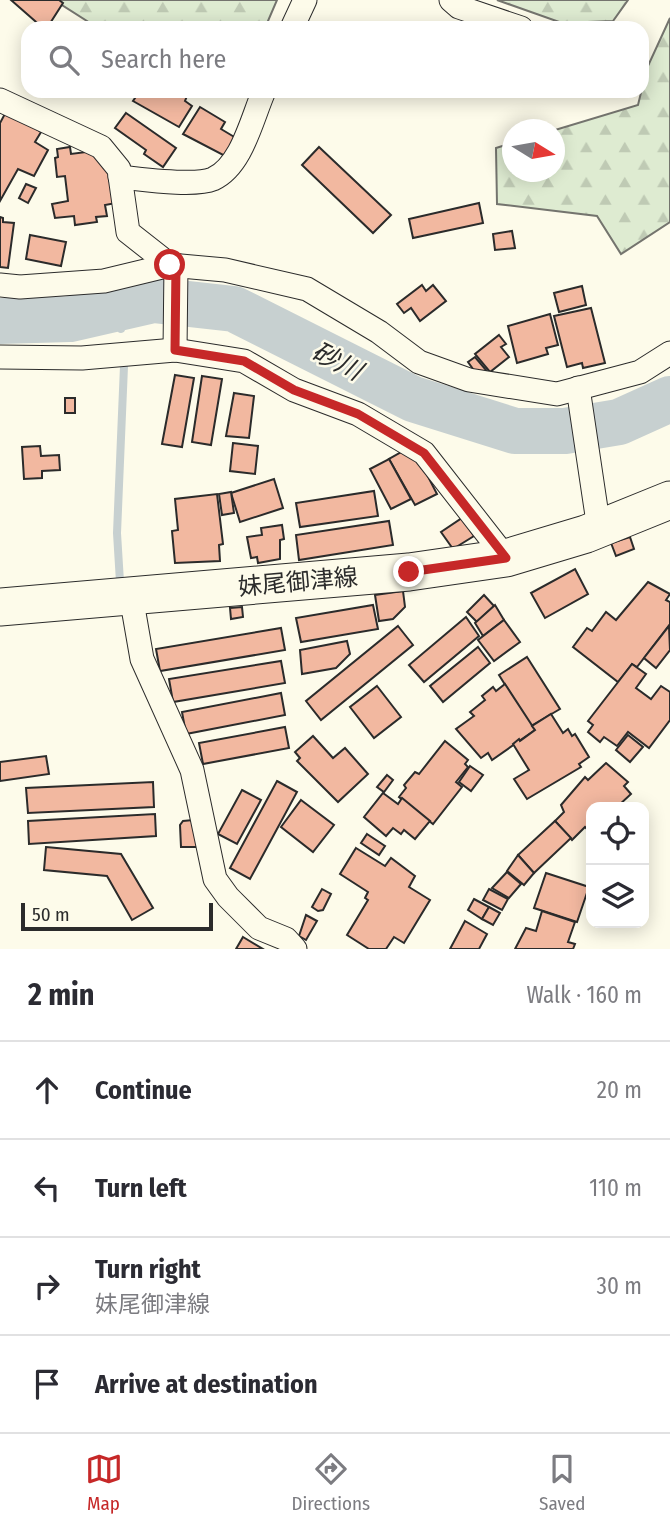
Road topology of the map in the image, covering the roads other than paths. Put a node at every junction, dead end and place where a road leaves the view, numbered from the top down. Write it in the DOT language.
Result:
graph roads {
  1 [pos="305,0"];
  2 [pos="451,0"];
  3 [pos="295,21"];
  4 [pos="500,21"];
  5 [pos="261,98"];
  6 [pos="0,100"];
  7 [pos="120,177"];
  8 [pos="173,265"];
  9 [pos="0,285"];
  10 [pos="175,350"];
  11 [pos="670,353"];
  12 [pos="0,357"];
  13 [pos="578,388"];
  14 [pos="670,500"];
  15 [pos="599,528"];
  16 [pos="506,558"];
  17 [pos="131,596"];
  18 [pos="0,607"];
  19 [pos="282,939"];
  1 -- 3 [label="street"];
  2 -- 4 [label="street"];
  5 -- 7 [label="street"];
  6 -- 7 [label="street"];
  7 -- 8 [label="street"];
  8 -- 9 [label="street"];
  8 -- 10 [label="street"];
  8 -- 13 [label="street"];
  10 -- 12 [label="street"];
  10 -- 16 [label="street"];
  11 -- 13 [label="street"];
  13 -- 15 [label="street"];
  14 -- 15 [label="main road, 妹尾御津線"];
  15 -- 16 [label="main road, 妹尾御津線"];
  16 -- 17 [label="main road, 妹尾御津線"];
  17 -- 18 [label="main road, 妹尾御津線"];
  17 -- 19 [label="street"];
}
